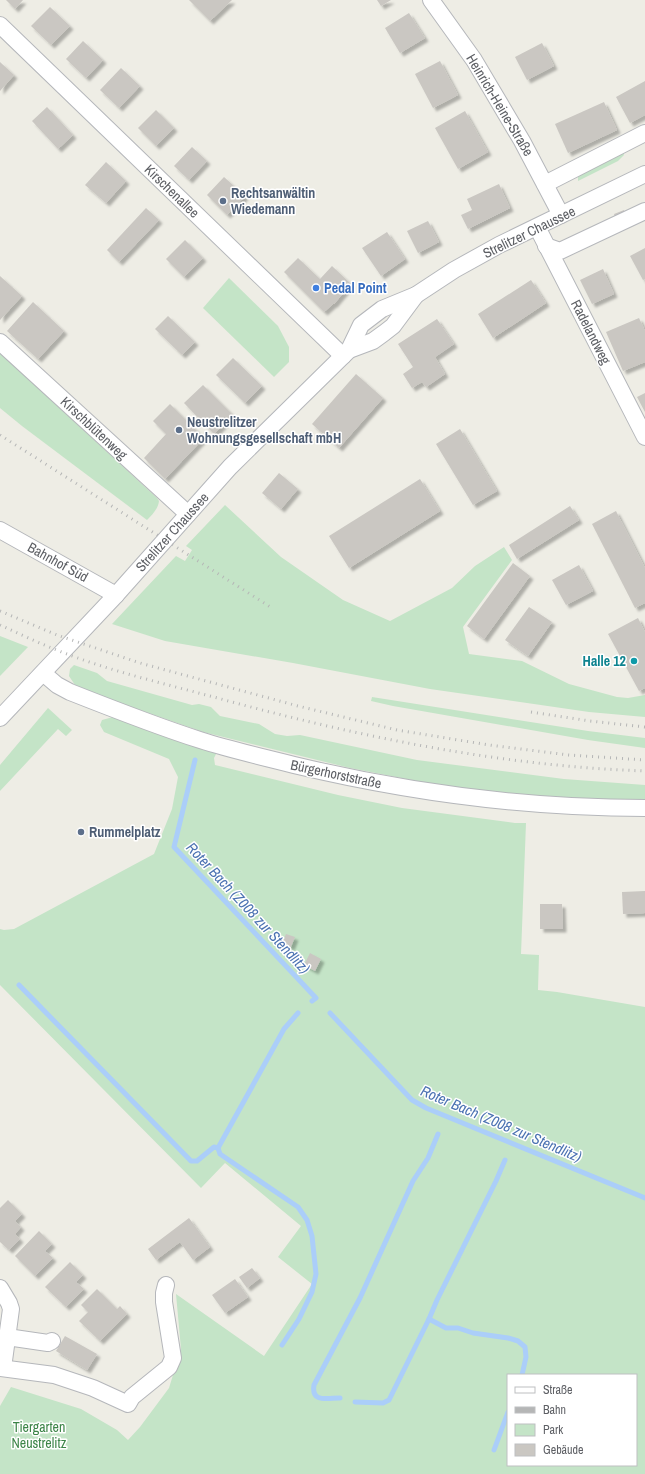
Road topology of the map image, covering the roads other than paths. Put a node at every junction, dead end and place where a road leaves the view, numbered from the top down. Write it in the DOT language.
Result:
graph roads {
  1 [pos="431,0"];
  2 [pos="0,25"];
  3 [pos="645,133"];
  4 [pos="645,174"];
  5 [pos="545,184"];
  6 [pos="645,211"];
  7 [pos="561,215"];
  8 [pos="537,227"];
  9 [pos="546,246"];
  10 [pos="0,342"];
  11 [pos="346,353"];
  12 [pos="645,437"];
  13 [pos="188,514"];
  14 [pos="0,530"];
  15 [pos="116,595"];
  16 [pos="43,673"];
  17 [pos="0,718"];
  18 [pos="645,808"];
  19 [pos="166,1285"];
  20 [pos="0,1288"];
  21 [pos="7,1337"];
  22 [pos="52,1341"];
  23 [pos="2,1368"];
  1 -- 5 [label="street, Heinrich-Heine-Straße"];
  2 -- 11 [label="street, Kirschenallee"];
  3 -- 5 [label="street"];
  4 -- 7 [label="street, Strelitzer Chaussee"];
  5 -- 7 [label="street, Heinrich-Heine-Straße"];
  6 -- 9 [label="street, Strelitzer Chaussee"];
  7 -- 8 [label="street, Strelitzer Chaussee"];
  8 -- 9 [label="street, Radelandweg"];
  8 -- 11 [label="street, Strelitzer Chaussee"];
  9 -- 12 [label="street, Radelandweg"];
  10 -- 13 [label="street, Kirschblütenweg"];
  11 -- 13 [label="street, Strelitzer Chaussee"];
  13 -- 15 [label="street, Strelitzer Chaussee"];
  14 -- 15 [label="street, Bahnhof Süd"];
  15 -- 16 [label="street, Strelitzer Chaussee"];
  16 -- 17 [label="street, Strelitzer Chaussee"];
  16 -- 18 [label="street, Bürgerhorststraße"];
  19 -- 23 [label="street"];
  20 -- 21 [label="street"];
  21 -- 22 [label="street"];
  21 -- 23 [label="street"];
}
